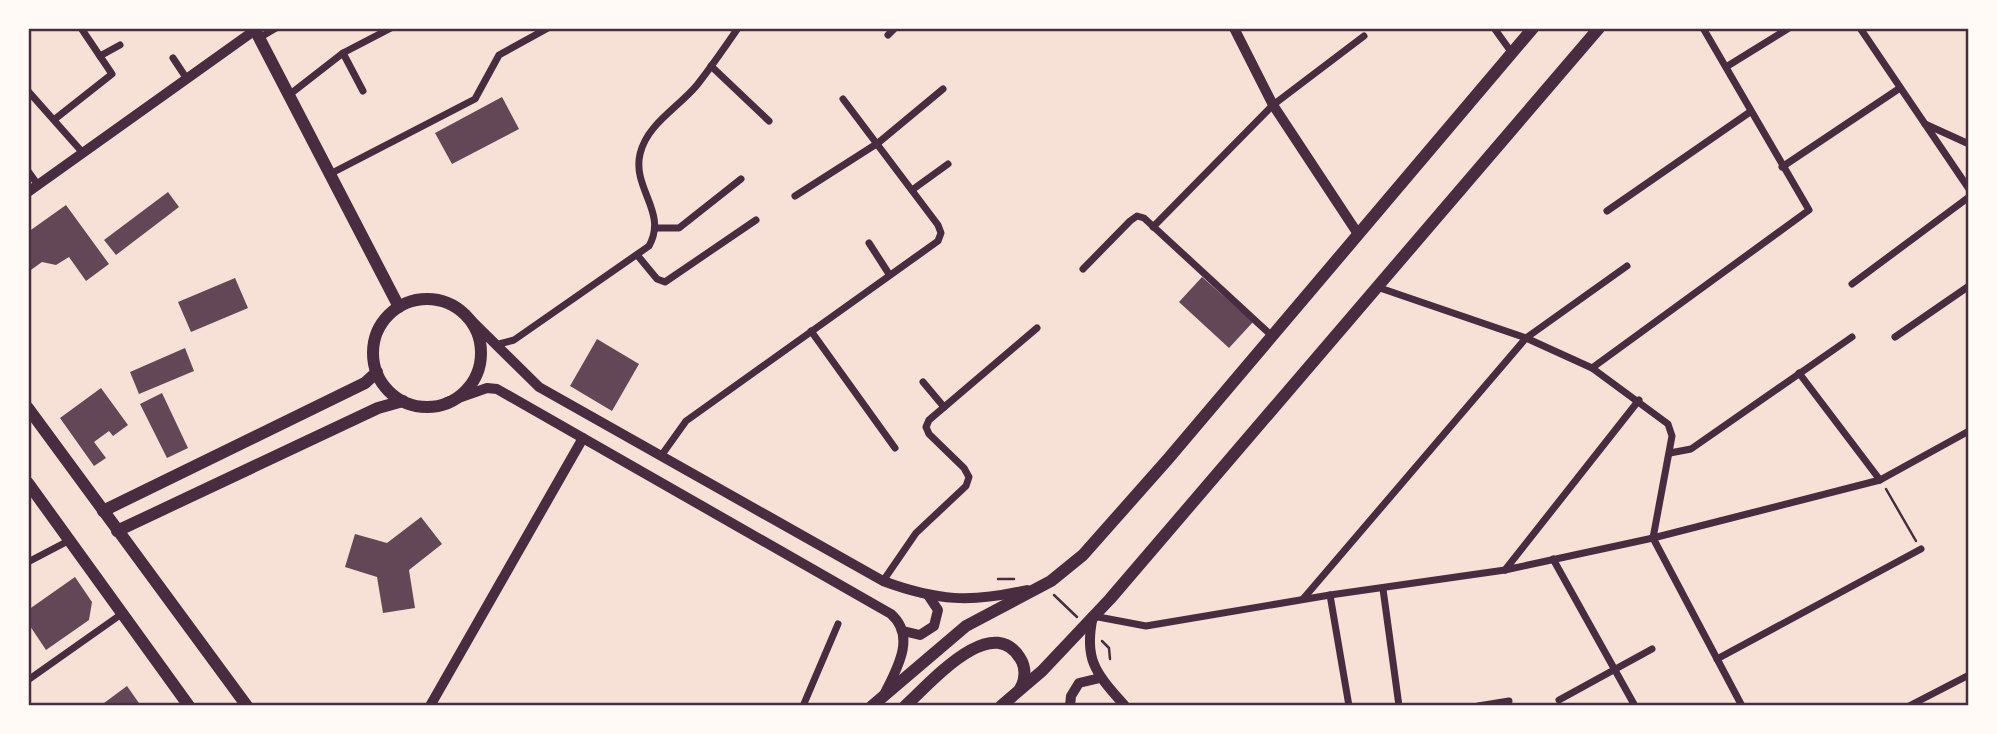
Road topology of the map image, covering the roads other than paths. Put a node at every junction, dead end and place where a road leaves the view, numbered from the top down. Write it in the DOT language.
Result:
graph roads {
  1 [pos="81,28"];
  2 [pos="276,28"];
  3 [pos="391,28"];
  4 [pos="548,28"];
  5 [pos="738,28"];
  6 [pos="895,28"];
  7 [pos="1234,28"];
  8 [pos="1494,28"];
  9 [pos="1532,28"];
  10 [pos="1598,28"];
  11 [pos="1703,28"];
  12 [pos="1789,28"];
  13 [pos="1860,28"];
  14 [pos="256,32"];
  15 [pos="888,35"];
  16 [pos="1364,36"];
  17 [pos="120,45"];
  18 [pos="343,53"];
  19 [pos="1512,53"];
  20 [pos="100,56"];
  21 [pos="173,58"];
  22 [pos="711,65"];
  23 [pos="1726,67"];
  24 [pos="187,79"];
  25 [pos="1900,88"];
  26 [pos="943,89"];
  27 [pos="28,91"];
  28 [pos="363,91"];
  29 [pos="289,95"];
  30 [pos="843,99"];
  31 [pos="1273,105"];
  32 [pos="1750,112"];
  33 [pos="55,119"];
  34 [pos="769,121"];
  35 [pos="1925,124"];
  36 [pos="878,143"];
  37 [pos="1969,144"];
  38 [pos="83,153"];
  39 [pos="948,164"];
  40 [pos="1782,167"];
  41 [pos="28,172"];
  42 [pos="330,174"];
  43 [pos="741,179"];
  44 [pos="33,188"];
  45 [pos="1969,189"];
  46 [pos="912,190"];
  47 [pos="795,196"];
  48 [pos="1969,197"];
  49 [pos="1607,211"];
  50 [pos="756,220"];
  51 [pos="1153,227"];
  52 [pos="656,229"];
  53 [pos="1358,234"];
  54 [pos="869,243"];
  55 [pos="638,256"];
  56 [pos="1627,267"];
  57 [pos="1083,269"];
  58 [pos="889,275"];
  59 [pos="1852,284"];
  60 [pos="1969,286"];
  61 [pos="1377,287"];
  62 [pos="399,307"];
  63 [pos="470,319"];
  64 [pos="1037,328"];
  65 [pos="811,331"];
  66 [pos="1272,336"];
  67 [pos="1852,337"];
  68 [pos="1895,337"];
  69 [pos="1526,338"];
  70 [pos="494,345"];
  71 [pos="1592,368"];
  72 [pos="377,372"];
  73 [pos="1799,373"];
  74 [pos="923,382"];
  75 [pos="1639,400"];
  76 [pos="403,401"];
  77 [pos="447,402"];
  78 [pos="944,407"];
  79 [pos="28,408"];
  80 [pos="1968,433"];
  81 [pos="583,438"];
  82 [pos="895,448"];
  83 [pos="1670,453"];
  84 [pos="661,456"];
  85 [pos="1880,480"];
  86 [pos="28,483"];
  87 [pos="103,512"];
  88 [pos="117,531"];
  89 [pos="1653,538"];
  90 [pos="70,540"];
  91 [pos="1921,550"];
  92 [pos="1553,559"];
  93 [pos="28,562"];
  94 [pos="1505,570"];
  95 [pos="883,581"];
  96 [pos="1037,588"];
  97 [pos="1383,589"];
  98 [pos="928,595"];
  99 [pos="1330,595"];
  100 [pos="1303,600"];
  101 [pos="123,613"];
  102 [pos="1087,618"];
  103 [pos="838,624"];
  104 [pos="904,631"];
  105 [pos="1652,649"];
  106 [pos="1717,659"];
  107 [pos="1615,669"];
  108 [pos="1969,676"];
  109 [pos="1100,678"];
  110 [pos="28,680"];
  111 [pos="1018,692"];
  112 [pos="883,697"];
  113 [pos="1559,700"];
  114 [pos="1509,701"];
  115 [pos="243,703"];
  116 [pos="188,706"];
  117 [pos="430,706"];
  118 [pos="803,706"];
  119 [pos="872,706"];
  120 [pos="905,706"];
  121 [pos="1001,706"];
  122 [pos="1070,706"];
  123 [pos="1125,706"];
  124 [pos="1349,706"];
  125 [pos="1399,706"];
  126 [pos="1478,706"];
  127 [pos="1635,706"];
  128 [pos="1742,706"];
  129 [pos="1909,706"];
  1 -- 20 [label="street"];
  2 -- 14 [label="street"];
  3 -- 18 [label="street"];
  4 -- 42 [label="street"];
  5 -- 22 [label="street"];
  6 -- 15 [label="street"];
  7 -- 31 [label="street"];
  8 -- 19 [label="street"];
  9 -- 19 [label="main road"];
  10 -- 61 [label="main road"];
  11 -- 23 [label="street"];
  12 -- 23 [label="street"];
  13 -- 25 [label="street"];
  14 -- 24 [label="main road"];
  14 -- 29 [label="main road"];
  16 -- 31 [label="street"];
  17 -- 20 [label="street"];
  18 -- 28 [label="street"];
  18 -- 29 [label="street"];
  19 -- 53 [label="main road"];
  20 -- 33 [label="street"];
  21 -- 24 [label="street"];
  22 -- 34 [label="street"];
  22 -- 52 [label="street"];
  23 -- 32 [label="street"];
  24 -- 38 [label="main road"];
  25 -- 35 [label="street"];
  25 -- 40 [label="street"];
  26 -- 36 [label="street"];
  27 -- 33 [label="street"];
  29 -- 42 [label="main road"];
  30 -- 36 [label="street"];
  31 -- 51 [label="street"];
  31 -- 53 [label="street"];
  32 -- 40 [label="street"];
  32 -- 49 [label="street"];
  33 -- 38 [label="street"];
  35 -- 37 [label="street"];
  35 -- 45 [label="street"];
  36 -- 46 [label="street"];
  36 -- 47 [label="street"];
  38 -- 44 [label="main road"];
  39 -- 46 [label="street"];
  40 -- 71 [label="street"];
  41 -- 44 [label="street"];
  42 -- 62 [label="main road"];
  43 -- 52 [label="street"];
  46 -- 58 [label="street"];
  48 -- 59 [label="street"];
  50 -- 55 [label="street"];
  51 -- 57 [label="street"];
  51 -- 66 [label="street"];
  52 -- 55 [label="street"];
  53 -- 66 [label="main road"];
  54 -- 58 [label="street"];
  55 -- 70 [label="street"];
  56 -- 69 [label="street"];
  58 -- 65 [label="street"];
  60 -- 68 [label="street"];
  61 -- 69 [label="street"];
  61 -- 102 [label="main road"];
  62 -- 63 [label="main road"];
  62 -- 72 [label="main road"];
  63 -- 70 [label="main road"];
  63 -- 77 [label="main road"];
  64 -- 78 [label="street"];
  65 -- 82 [label="street"];
  65 -- 84 [label="street"];
  66 -- 96 [label="main road"];
  67 -- 73 [label="street"];
  69 -- 71 [label="street"];
  69 -- 100 [label="street"];
  70 -- 84 [label="main road"];
  71 -- 75 [label="street"];
  72 -- 76 [label="main road"];
  72 -- 87 [label="main road"];
  73 -- 83 [label="street"];
  73 -- 85 [label="street"];
  74 -- 78 [label="street"];
  75 -- 83 [label="street"];
  75 -- 94 [label="street"];
  76 -- 77 [label="main road"];
  76 -- 88 [label="main road"];
  77 -- 81 [label="main road"];
  78 -- 95 [label="street"];
  79 -- 87 [label="main road"];
  80 -- 85 [label="street"];
  81 -- 104 [label="main road"];
  81 -- 117 [label="main road"];
  83 -- 89 [label="street"];
  84 -- 95 [label="main road"];
  85 -- 89 [label="street"];
  86 -- 90 [label="main road"];
  87 -- 88 [label="main road"];
  88 -- 115 [label="main road"];
  89 -- 92 [label="street"];
  89 -- 106 [label="street"];
  90 -- 93 [label="street"];
  90 -- 101 [label="main road"];
  91 -- 106 [label="street"];
  92 -- 94 [label="street"];
  92 -- 107 [label="street"];
  94 -- 97 [label="street"];
  95 -- 98 [label="main road"];
  96 -- 98 [label="main road"];
  96 -- 112 [label="main road"];
  97 -- 99 [label="street"];
  97 -- 125 [label="street"];
  98 -- 104 [label="main road"];
  99 -- 100 [label="street"];
  99 -- 124 [label="street"];
  100 -- 102 [label="street"];
  101 -- 110 [label="street"];
  101 -- 116 [label="main road"];
  102 -- 109 [label="main road"];
  102 -- 111 [label="main road"];
  103 -- 118 [label="street"];
  104 -- 112 [label="main road"];
  105 -- 107 [label="street"];
  106 -- 128 [label="street"];
  107 -- 113 [label="street"];
  107 -- 127 [label="street"];
  108 -- 129 [label="street"];
  109 -- 122 [label="main road"];
  109 -- 123 [label="main road"];
  111 -- 120 [label="main road"];
  111 -- 121 [label="main road"];
  112 -- 119 [label="main road"];
  114 -- 126 [label="street"];
}
